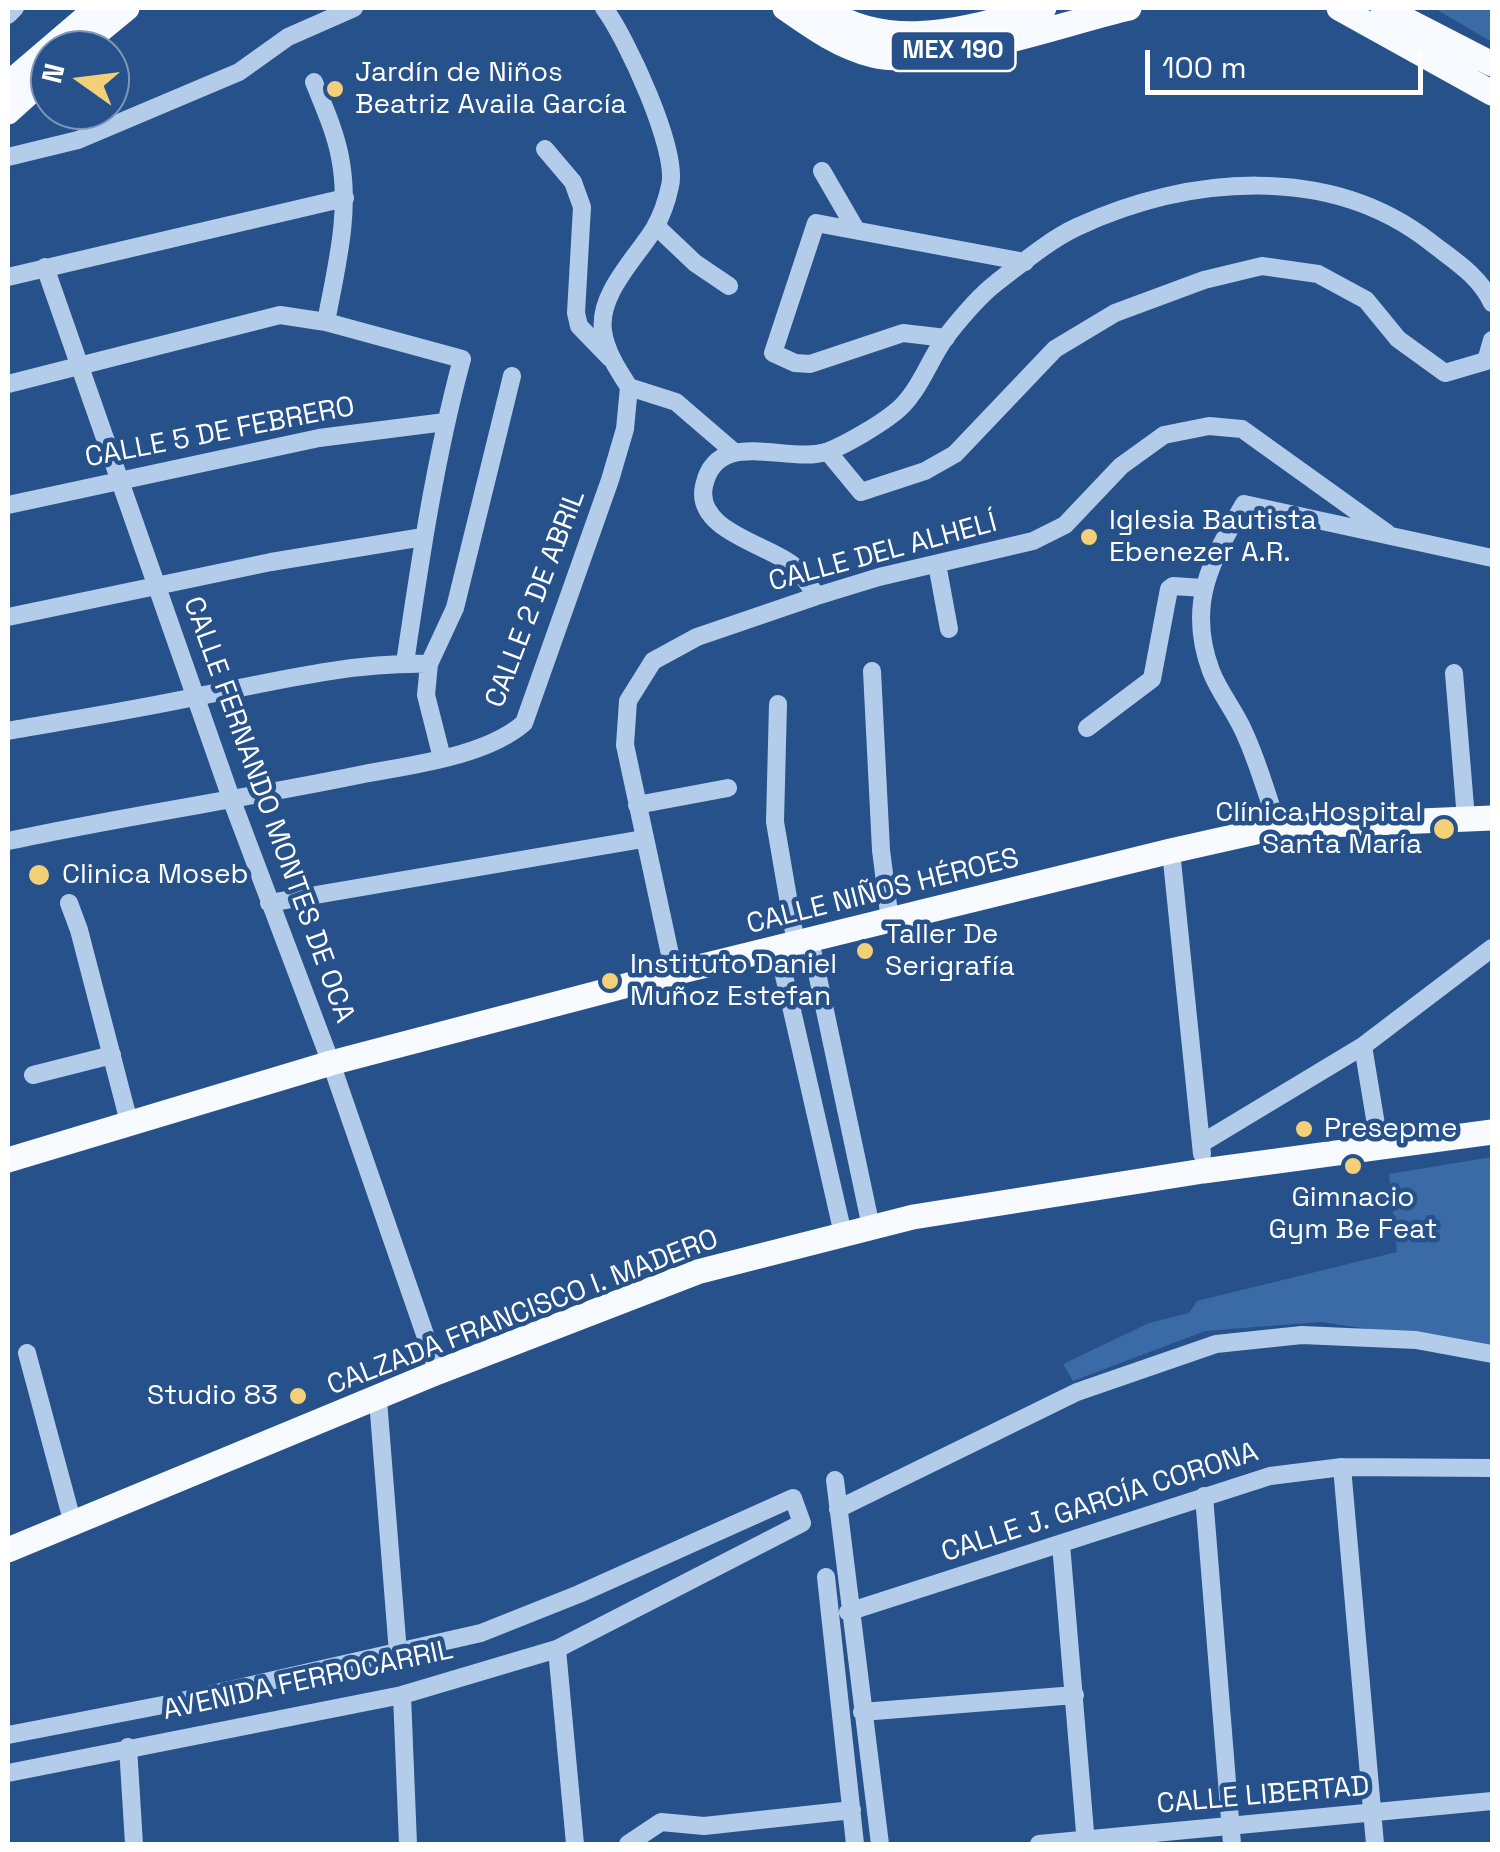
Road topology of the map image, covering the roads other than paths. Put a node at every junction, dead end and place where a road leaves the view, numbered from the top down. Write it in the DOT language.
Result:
graph roads {
  1 [pos="15,8"];
  2 [pos="97,8"];
  3 [pos="127,8"];
  4 [pos="354,8"];
  5 [pos="604,8"];
  6 [pos="785,8"];
  7 [pos="822,8"];
  8 [pos="1044,8"];
  9 [pos="1129,8"];
  10 [pos="1339,8"];
  11 [pos="1384,8"];
  12 [pos="8,15"];
  13 [pos="100,30"];
  14 [pos="1492,64"];
  15 [pos="314,82"];
  16 [pos="8,84"];
  17 [pos="30,92"];
  18 [pos="1492,92"];
  19 [pos="8,112"];
  20 [pos="545,148"];
  21 [pos="8,157"];
  22 [pos="822,172"];
  23 [pos="345,198"];
  24 [pos="656,226"];
  25 [pos="855,228"];
  26 [pos="1025,262"];
  27 [pos="44,267"];
  28 [pos="8,277"];
  29 [pos="729,286"];
  30 [pos="1492,303"];
  31 [pos="326,322"];
  32 [pos="946,338"];
  33 [pos="1492,340"];
  34 [pos="612,361"];
  35 [pos="80,365"];
  36 [pos="512,376"];
  37 [pos="8,384"];
  38 [pos="629,387"];
  39 [pos="445,422"];
  40 [pos="733,451"];
  41 [pos="828,452"];
  42 [pos="121,479"];
  43 [pos="8,505"];
  44 [pos="1387,534"];
  45 [pos="423,536"];
  46 [pos="1492,558"];
  47 [pos="937,564"];
  48 [pos="158,586"];
  49 [pos="1202,588"];
  50 [pos="817,596"];
  51 [pos="8,617"];
  52 [pos="949,629"];
  53 [pos="405,663"];
  54 [pos="429,664"];
  55 [pos="872,671"];
  56 [pos="1454,672"];
  57 [pos="197,697"];
  58 [pos="778,704"];
  59 [pos="1087,728"];
  60 [pos="8,732"];
  61 [pos="442,758"];
  62 [pos="728,788"];
  63 [pos="232,802"];
  64 [pos="637,805"];
  65 [pos="1466,818"];
  66 [pos="1492,818"];
  67 [pos="1278,827"];
  68 [pos="644,839"];
  69 [pos="8,841"];
  70 [pos="1171,851"];
  71 [pos="68,903"];
  72 [pos="269,904"];
  73 [pos="890,921"];
  74 [pos="795,944"];
  75 [pos="1492,948"];
  76 [pos="674,973"];
  77 [pos="1363,1046"];
  78 [pos="112,1055"];
  79 [pos="331,1063"];
  80 [pos="33,1075"];
  81 [pos="129,1122"];
  82 [pos="1492,1132"];
  83 [pos="1202,1143"];
  84 [pos="1380,1149"];
  85 [pos="8,1160"];
  86 [pos="1202,1171"];
  87 [pos="872,1226"];
  88 [pos="844,1234"];
  89 [pos="27,1352"];
  90 [pos="1492,1354"];
  91 [pos="438,1372"];
  92 [pos="378,1400"];
  93 [pos="1342,1466"];
  94 [pos="1492,1468"];
  95 [pos="834,1480"];
  96 [pos="1492,1482"];
  97 [pos="1204,1496"];
  98 [pos="838,1508"];
  99 [pos="73,1524"];
  100 [pos="1060,1544"];
  101 [pos="8,1550"];
  102 [pos="826,1577"];
  103 [pos="848,1612"];
  104 [pos="557,1649"];
  105 [pos="398,1652"];
  106 [pos="1075,1695"];
  107 [pos="402,1696"];
  108 [pos="862,1712"];
  109 [pos="8,1736"];
  110 [pos="128,1747"];
  111 [pos="8,1773"];
  112 [pos="1492,1801"];
  113 [pos="852,1810"];
  114 [pos="1372,1814"];
  115 [pos="1230,1824"];
  116 [pos="705,1835"];
  117 [pos="1086,1843"];
  118 [pos="134,1844"];
  119 [pos="408,1844"];
  120 [pos="575,1844"];
  121 [pos="628,1844"];
  122 [pos="855,1844"];
  123 [pos="880,1844"];
  124 [pos="1039,1844"];
  125 [pos="1232,1844"];
  126 [pos="1375,1844"];
  1 -- 12 [label="street"];
  2 -- 16 [label="main road"];
  3 -- 13 [label="main road"];
  4 -- 21 [label="street"];
  5 -- 24 [label="street"];
  6 -- 9 [label="main road, MEX 190"];
  7 -- 8 [label="main road, MEX 190"];
  10 -- 18 [label="main road"];
  11 -- 14 [label="main road"];
  15 -- 23 [label="street"];
  17 -- 19 [label="main road"];
  20 -- 34 [label="street"];
  22 -- 25 [label="street"];
  23 -- 27 [label="street"];
  23 -- 31 [label="street"];
  24 -- 29 [label="street"];
  24 -- 34 [label="street"];
  25 -- 26 [label="street"];
  25 -- 32 [label="street"];
  26 -- 30 [label="street"];
  26 -- 32 [label="street"];
  27 -- 28 [label="street"];
  27 -- 35 [label="street, CALLE FERNANDO MONTES DE OCA"];
  31 -- 35 [label="street"];
  31 -- 39 [label="street"];
  32 -- 41 [label="street"];
  33 -- 41 [label="street"];
  34 -- 38 [label="street"];
  35 -- 37 [label="street"];
  35 -- 42 [label="street, CALLE FERNANDO MONTES DE OCA"];
  36 -- 54 [label="street"];
  38 -- 40 [label="street"];
  38 -- 61 [label="street, CALLE 2 DE ABRIL"];
  39 -- 42 [label="street, CALLE 5 DE FEBRERO"];
  39 -- 45 [label="street"];
  40 -- 41 [label="street"];
  40 -- 50 [label="street"];
  42 -- 43 [label="street, CALLE 5 DE FEBRERO"];
  42 -- 48 [label="street, CALLE FERNANDO MONTES DE OCA"];
  44 -- 46 [label="street"];
  44 -- 47 [label="street, CALLE DEL ALHELÍ"];
  44 -- 49 [label="street"];
  45 -- 48 [label="street"];
  45 -- 53 [label="street"];
  47 -- 50 [label="street, CALLE DEL ALHELÍ"];
  47 -- 52 [label="street"];
  48 -- 51 [label="street"];
  48 -- 57 [label="street, CALLE FERNANDO MONTES DE OCA"];
  49 -- 59 [label="street"];
  49 -- 67 [label="street"];
  50 -- 64 [label="street, CALLE DEL ALHELÍ"];
  53 -- 54 [label="street"];
  53 -- 57 [label="street"];
  54 -- 61 [label="street"];
  55 -- 73 [label="street"];
  56 -- 65 [label="street"];
  57 -- 60 [label="street"];
  57 -- 63 [label="street, CALLE FERNANDO MONTES DE OCA"];
  58 -- 74 [label="street"];
  61 -- 63 [label="street, CALLE 2 DE ABRIL"];
  62 -- 64 [label="street"];
  63 -- 69 [label="street, CALLE 2 DE ABRIL"];
  63 -- 72 [label="street, CALLE FERNANDO MONTES DE OCA"];
  64 -- 68 [label="street, CALLE DEL ALHELÍ"];
  65 -- 66 [label="main road, CALLE NIÑOS HÉROES"];
  65 -- 67 [label="main road, CALLE NIÑOS HÉROES"];
  67 -- 70 [label="main road, CALLE NIÑOS HÉROES"];
  68 -- 72 [label="street"];
  68 -- 76 [label="street, CALLE DEL ALHELÍ"];
  70 -- 73 [label="main road, CALLE NIÑOS HÉROES"];
  70 -- 83 [label="street"];
  71 -- 78 [label="street"];
  72 -- 79 [label="street, CALLE FERNANDO MONTES DE OCA"];
  73 -- 74 [label="main road, CALLE NIÑOS HÉROES"];
  74 -- 76 [label="main road, CALLE NIÑOS HÉROES"];
  74 -- 87 [label="street"];
  74 -- 88 [label="street"];
  75 -- 77 [label="street"];
  76 -- 79 [label="main road, CALLE NIÑOS HÉROES"];
  77 -- 83 [label="street"];
  77 -- 84 [label="street"];
  78 -- 80 [label="street"];
  78 -- 81 [label="street"];
  79 -- 81 [label="main road, CALLE NIÑOS HÉROES"];
  79 -- 91 [label="street, CALLE FERNANDO MONTES DE OCA"];
  81 -- 85 [label="main road, CALLE NIÑOS HÉROES"];
  82 -- 84 [label="main road, CALZADA FRANCISCO I. MADERO"];
  83 -- 86 [label="street"];
  84 -- 86 [label="main road, CALZADA FRANCISCO I. MADERO"];
  86 -- 87 [label="main road, CALZADA FRANCISCO I. MADERO"];
  87 -- 88 [label="main road, CALZADA FRANCISCO I. MADERO"];
  88 -- 91 [label="main road, CALZADA FRANCISCO I. MADERO"];
  89 -- 99 [label="street"];
  90 -- 98 [label="street"];
  91 -- 92 [label="main road, CALZADA FRANCISCO I. MADERO"];
  92 -- 99 [label="main road, CALZADA FRANCISCO I. MADERO"];
  92 -- 105 [label="street"];
  93 -- 94 [label="street, CALLE J. GARCÍA CORONA"];
  93 -- 97 [label="street, CALLE J. GARCÍA CORONA"];
  93 -- 114 [label="street"];
  94 -- 96 [label="street"];
  95 -- 98 [label="street"];
  97 -- 100 [label="street, CALLE J. GARCÍA CORONA"];
  97 -- 115 [label="street"];
  98 -- 103 [label="street"];
  99 -- 101 [label="main road, CALZADA FRANCISCO I. MADERO"];
  100 -- 103 [label="street, CALLE J. GARCÍA CORONA"];
  100 -- 106 [label="street"];
  102 -- 113 [label="street"];
  103 -- 108 [label="street"];
  104 -- 105 [label="street, AVENIDA FERROCARRIL"];
  104 -- 107 [label="street, AVENIDA FERROCARRIL"];
  104 -- 120 [label="street"];
  105 -- 109 [label="street"];
  106 -- 108 [label="street"];
  106 -- 117 [label="street"];
  107 -- 110 [label="street, AVENIDA FERROCARRIL"];
  107 -- 119 [label="street"];
  108 -- 123 [label="street"];
  110 -- 111 [label="street, AVENIDA FERROCARRIL"];
  110 -- 118 [label="street"];
  112 -- 114 [label="street, CALLE LIBERTAD"];
  113 -- 116 [label="street"];
  113 -- 122 [label="street"];
  114 -- 115 [label="street, CALLE LIBERTAD"];
  114 -- 126 [label="street"];
  115 -- 117 [label="street, CALLE LIBERTAD"];
  115 -- 125 [label="street"];
  116 -- 121 [label="street"];
  117 -- 124 [label="street, CALLE LIBERTAD"];
}
